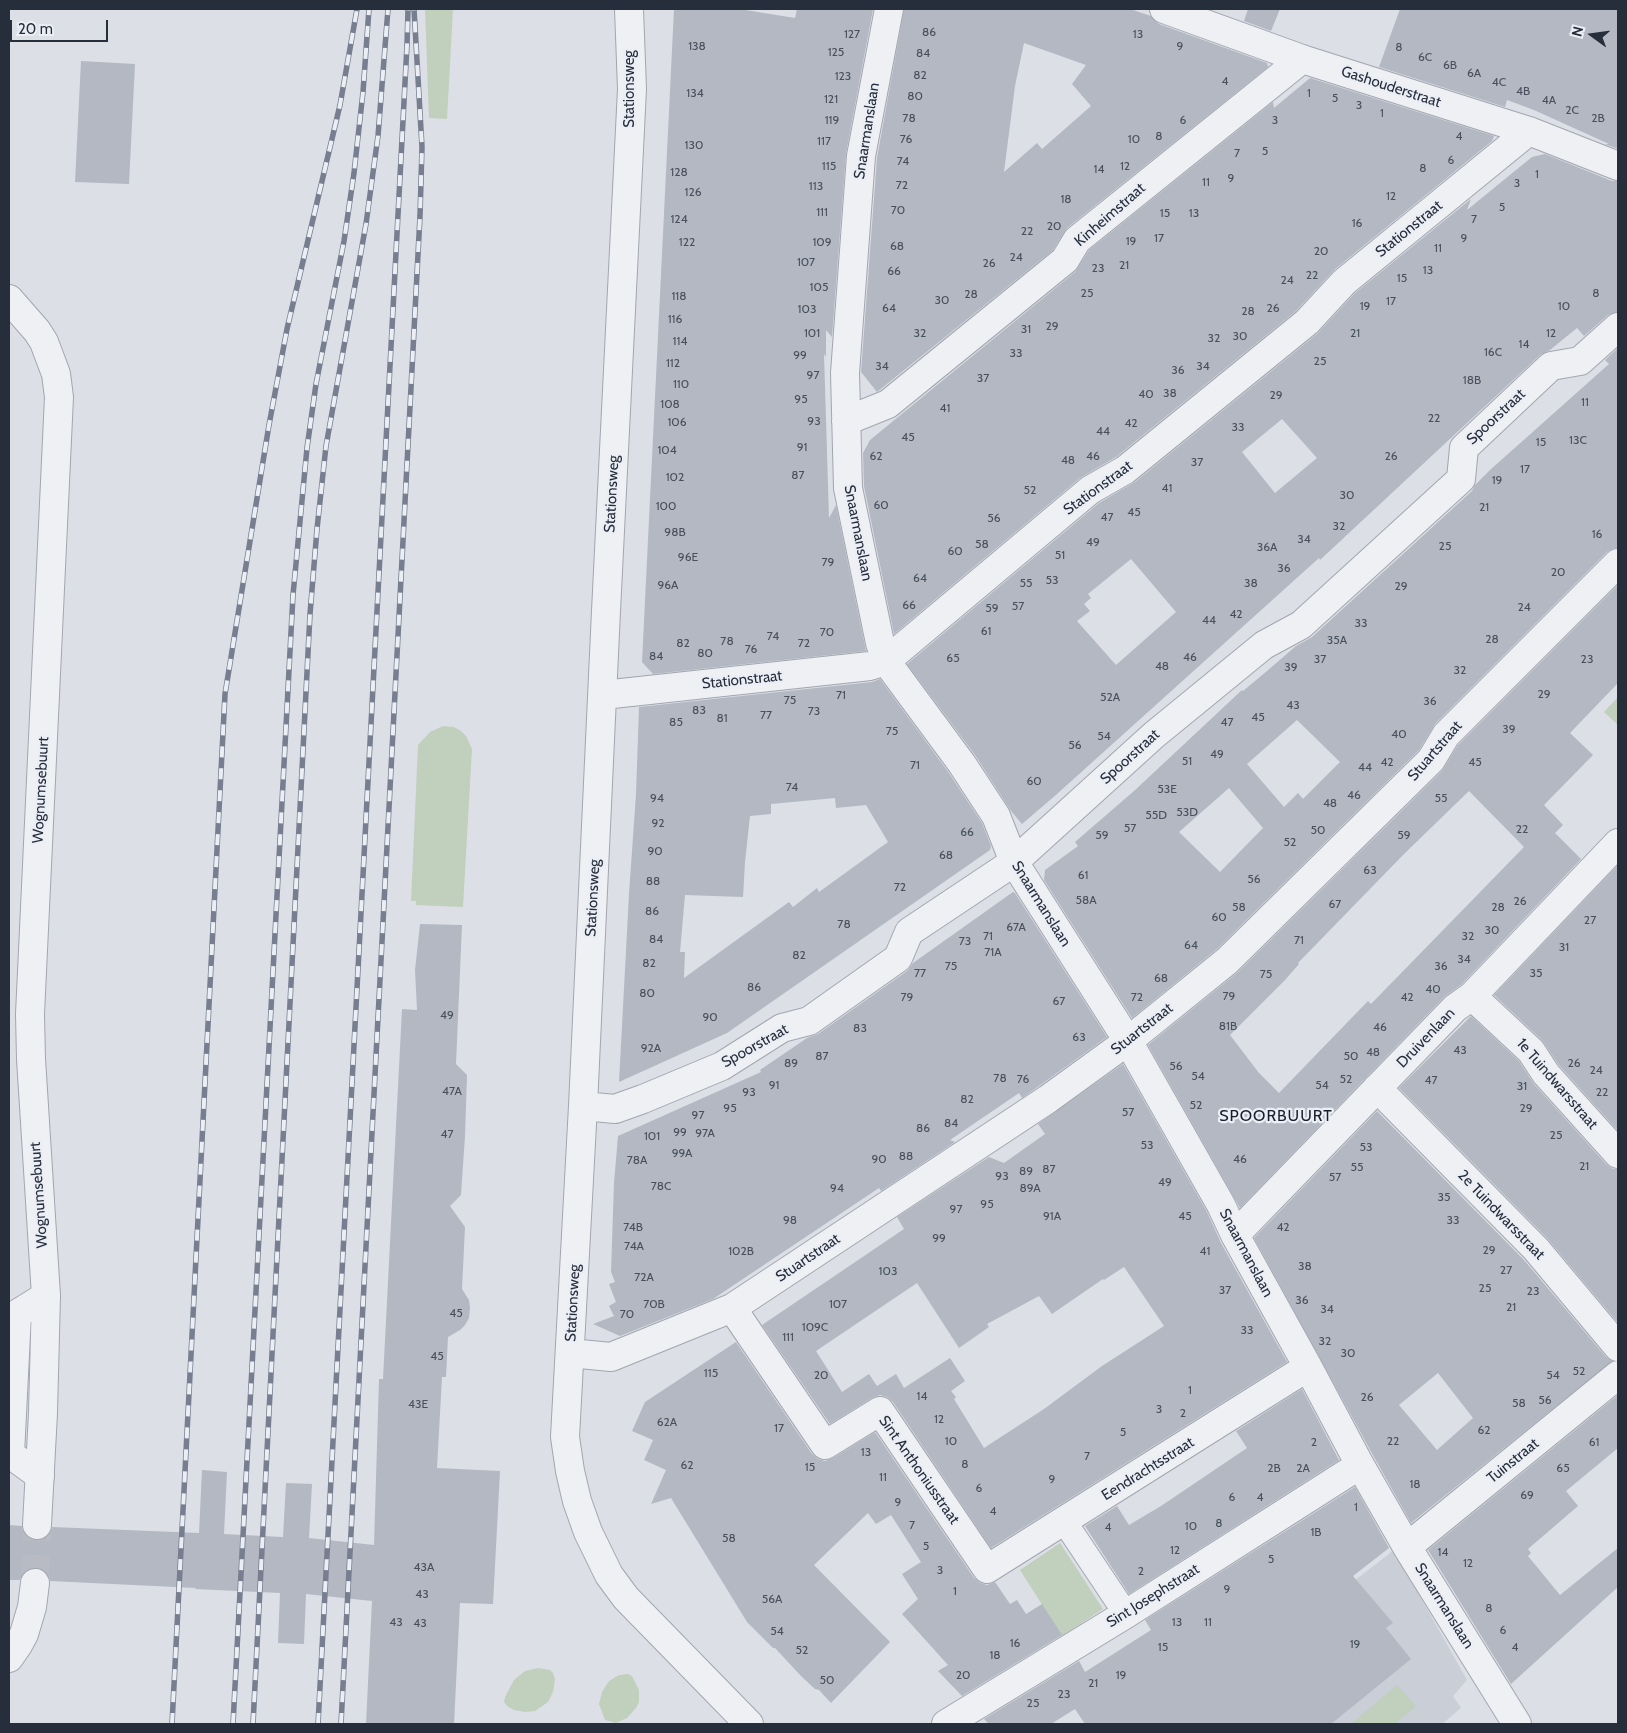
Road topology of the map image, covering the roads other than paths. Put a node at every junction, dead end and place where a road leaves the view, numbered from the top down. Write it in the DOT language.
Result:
graph roads {
  1 [pos="629,9"];
  2 [pos="889,9"];
  3 [pos="1164,9"];
  4 [pos="1302,58"];
  5 [pos="1529,131"];
  6 [pos="1618,166"];
  7 [pos="9,300"];
  8 [pos="1618,327"];
  9 [pos="846,421"];
  10 [pos="1618,562"];
  11 [pos="886,660"];
  12 [pos="603,695"];
  13 [pos="1618,843"];
  14 [pos="1014,862"];
  15 [pos="1472,996"];
  16 [pos="1128,1041"];
  17 [pos="1377,1088"];
  18 [pos="583,1106"];
  19 [pos="1618,1154"];
  20 [pos="1235,1235"];
  21 [pos="732,1308"];
  22 [pos="1618,1347"];
  23 [pos="570,1353"];
  24 [pos="1308,1367"];
  25 [pos="1618,1375"];
  26 [pos="1360,1465"];
  27 [pos="1064,1522"];
  28 [pos="37,1525"];
  29 [pos="1407,1547"];
  30 [pos="987,1569"];
  31 [pos="35,1583"];
  32 [pos="1126,1614"];
  33 [pos="9,1658"];
  34 [pos="750,1724"];
  35 [pos="946,1724"];
  36 [pos="1517,1724"];
  1 -- 12 [label="street, Stationsweg"];
  2 -- 9 [label="street, Snaarmanslaan"];
  3 -- 4 [label="street, Gashouderstraat"];
  4 -- 5 [label="street, Gashouderstraat"];
  4 -- 9 [label="street, Kinheimstraat"];
  5 -- 6 [label="street, Gashouderstraat"];
  5 -- 11 [label="street, Stationstraat"];
  7 -- 28 [label="street, Wognumsebuurt"];
  8 -- 14 [label="street, Spoorstraat"];
  9 -- 11 [label="street, Snaarmanslaan"];
  10 -- 16 [label="street, Stuartstraat"];
  11 -- 12 [label="street, Stationstraat"];
  11 -- 14 [label="street, Snaarmanslaan"];
  12 -- 18 [label="street, Stationsweg"];
  13 -- 15 [label="street, Druivenlaan"];
  14 -- 16 [label="street, Snaarmanslaan"];
  14 -- 18 [label="street, Spoorstraat"];
  15 -- 17 [label="street, Druivenlaan"];
  15 -- 19 [label="street, 1e Tuindwarsstraat"];
  16 -- 20 [label="street, Snaarmanslaan"];
  16 -- 21 [label="street, Stuartstraat"];
  17 -- 20 [label="street, Druivenlaan"];
  17 -- 22 [label="street, 2e Tuindwarsstraat"];
  18 -- 23 [label="street, Stationsweg"];
  20 -- 24 [label="street, Snaarmanslaan"];
  21 -- 23 [label="street, Stuartstraat"];
  21 -- 30 [label="street, Sint Anthoniusstraat"];
  23 -- 34 [label="street, Stationsweg"];
  24 -- 26 [label="street, Snaarmanslaan"];
  24 -- 27 [label="street, Eendrachtsstraat"];
  25 -- 29 [label="street, Tuinstraat"];
  26 -- 29 [label="street, Snaarmanslaan"];
  26 -- 32 [label="street, Sint Josephstraat"];
  27 -- 30 [label="street, Eendrachtsstraat"];
  27 -- 32 [label="street"];
  29 -- 36 [label="street, Snaarmanslaan"];
  31 -- 33 [label="street"];
  32 -- 35 [label="street, Sint Josephstraat"];
}
